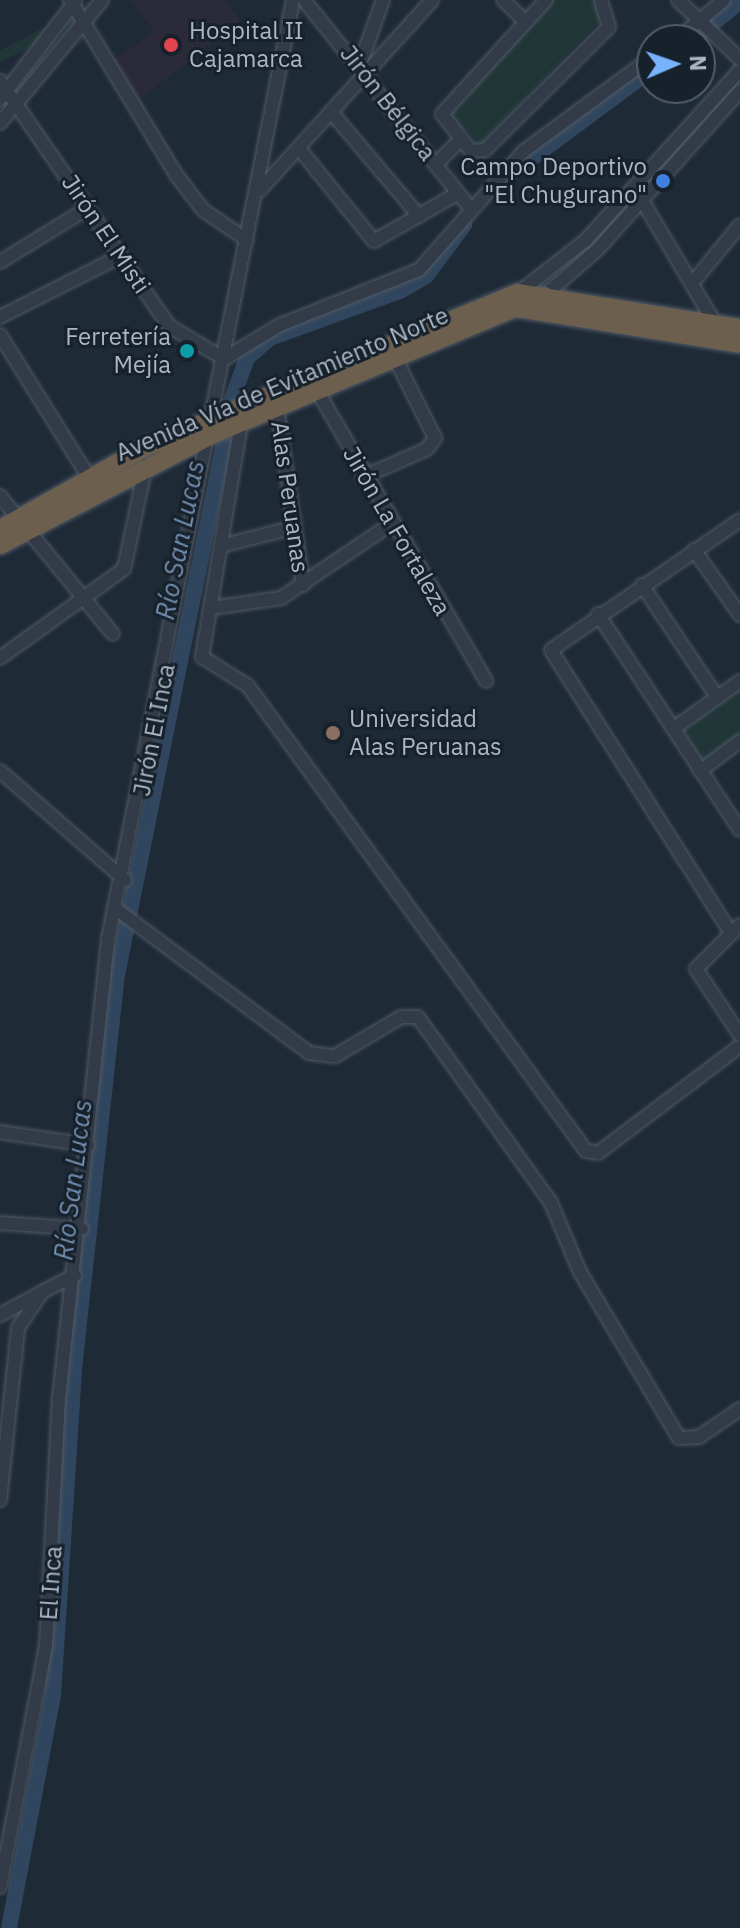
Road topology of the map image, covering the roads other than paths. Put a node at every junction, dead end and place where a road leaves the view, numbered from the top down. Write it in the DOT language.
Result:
graph roads {
  1 [pos="102,0"];
  2 [pos="293,0"];
  3 [pos="304,0"];
  4 [pos="383,0"];
  5 [pos="432,0"];
  6 [pos="503,0"];
  7 [pos="546,0"];
  8 [pos="601,0"];
  9 [pos="724,0"];
  10 [pos="73,2"];
  11 [pos="685,2"];
  12 [pos="526,22"];
  13 [pos="704,24"];
  14 [pos="81,25"];
  15 [pos="716,37"];
  16 [pos="740,59"];
  17 [pos="364,68"];
  18 [pos="636,69"];
  19 [pos="740,70"];
  20 [pos="3,90"];
  21 [pos="740,91"];
  22 [pos="18,103"];
  23 [pos="332,113"];
  24 [pos="0,123"];
  25 [pos="460,140"];
  26 [pos="301,151"];
  27 [pos="436,164"];
  28 [pos="260,190"];
  29 [pos="632,190"];
  30 [pos="458,193"];
  31 [pos="643,200"];
  32 [pos="469,207"];
  33 [pos="88,208"];
  34 [pos="419,216"];
  35 [pos="740,225"];
  36 [pos="247,240"];
  37 [pos="121,256"];
  38 [pos="0,262"];
  39 [pos="694,281"];
  40 [pos="544,296"];
  41 [pos="520,301"];
  42 [pos="0,317"];
  43 [pos="716,325"];
  44 [pos="740,328"];
  45 [pos="0,335"];
  46 [pos="740,344"];
  47 [pos="224,359"];
  48 [pos="396,360"];
  49 [pos="314,386"];
  50 [pos="277,408"];
  51 [pos="240,415"];
  52 [pos="216,425"];
  53 [pos="146,465"];
  54 [pos="88,476"];
  55 [pos="363,477"];
  56 [pos="0,496"];
  57 [pos="740,520"];
  58 [pos="21,521"];
  59 [pos="391,524"];
  60 [pos="291,528"];
  61 [pos="0,529"];
  62 [pos="0,545"];
  63 [pos="221,546"];
  64 [pos="694,550"];
  65 [pos="303,585"];
  66 [pos="642,585"];
  67 [pos="83,600"];
  68 [pos="211,608"];
  69 [pos="598,614"];
  70 [pos="740,615"];
  71 [pos="113,634"];
  72 [pos="0,658"];
  73 [pos="486,681"];
  74 [pos="740,681"];
  75 [pos="717,697"];
  76 [pos="673,729"];
  77 [pos="740,741"];
  78 [pos="0,771"];
  79 [pos="700,771"];
  80 [pos="740,830"];
  81 [pos="125,880"];
  82 [pos="118,910"];
  83 [pos="735,929"];
  84 [pos="740,1035"];
  85 [pos="740,1046"];
  86 [pos="0,1132"];
  87 [pos="88,1145"];
  88 [pos="0,1223"];
  89 [pos="82,1229"];
  90 [pos="75,1275"];
  91 [pos="42,1292"];
  92 [pos="2,1314"];
  93 [pos="18,1328"];
  94 [pos="0,1340"];
  95 [pos="14,1345"];
  96 [pos="740,1409"];
  97 [pos="0,1500"];
  98 [pos="0,1887"];
  1 -- 14 [label="street"];
  2 -- 28 [label="street, Jirón El Inca"];
  3 -- 17 [label="street, Jirón Bélgica"];
  4 -- 17 [label="street"];
  5 -- 17 [label="street"];
  6 -- 12 [label="street"];
  7 -- 12 [label="street"];
  8 -- 25 [label="street"];
  9 -- 13 [label="street"];
  10 -- 14 [label="street"];
  10 -- 20 [label="street"];
  11 -- 13 [label="street"];
  12 -- 25 [label="street"];
  14 -- 22 [label="street"];
  14 -- 36 [label="street"];
  15 -- 16 [label="street"];
  17 -- 23 [label="street"];
  17 -- 27 [label="street, Jirón Bélgica"];
  18 -- 32 [label="street"];
  19 -- 29 [label="street"];
  20 -- 22 [label="street, Jirón El Misti"];
  21 -- 31 [label="street"];
  22 -- 24 [label="street"];
  22 -- 33 [label="street, Jirón El Misti"];
  23 -- 26 [label="street"];
  23 -- 34 [label="street"];
  25 -- 27 [label="street"];
  26 -- 28 [label="street"];
  26 -- 34 [label="street"];
  27 -- 30 [label="street, Jirón Bélgica"];
  28 -- 36 [label="street, Jirón El Inca"];
  29 -- 31 [label="street"];
  29 -- 41 [label="street"];
  30 -- 32 [label="street, Jirón Bélgica"];
  30 -- 34 [label="street"];
  31 -- 39 [label="street"];
  31 -- 40 [label="street"];
  32 -- 47 [label="street"];
  33 -- 37 [label="street, Jirón El Misti"];
  33 -- 38 [label="street"];
  35 -- 39 [label="street"];
  36 -- 47 [label="street, Jirón El Inca"];
  37 -- 42 [label="street"];
  37 -- 47 [label="street, Jirón El Misti"];
  39 -- 43 [label="street"];
  40 -- 41 [label="highway, Avenida Vía de Evitamiento Norte"];
  40 -- 43 [label="highway"];
  41 -- 46 [label="highway"];
  41 -- 48 [label="highway, Avenida Vía de Evitamiento Norte"];
  41 -- 49 [label="highway, Avenida Vía de Evitamiento Norte"];
  43 -- 44 [label="highway"];
  45 -- 54 [label="street"];
  47 -- 52 [label="street, Jirón El Inca"];
  48 -- 49 [label="highway, Avenida Vía de Evitamiento Norte"];
  48 -- 55 [label="street"];
  49 -- 50 [label="highway, Avenida Vía de Evitamiento Norte"];
  49 -- 51 [label="highway, Avenida Vía de Evitamiento Norte"];
  49 -- 55 [label="street, Jirón La Fortaleza"];
  50 -- 51 [label="highway, Avenida Vía de Evitamiento Norte"];
  50 -- 60 [label="street, Alas Peruanas"];
  51 -- 52 [label="highway, Avenida Vía de Evitamiento Norte"];
  51 -- 63 [label="street"];
  52 -- 53 [label="highway, Avenida Vía de Evitamiento Norte"];
  52 -- 54 [label="highway, Avenida Vía de Evitamiento Norte"];
  52 -- 81 [label="street, Jirón El Inca"];
  53 -- 58 [label="highway, Avenida Vía de Evitamiento Norte"];
  53 -- 67 [label="street"];
  54 -- 58 [label="highway, Avenida Vía de Evitamiento Norte"];
  55 -- 59 [label="street, Jirón La Fortaleza"];
  56 -- 58 [label="street"];
  57 -- 64 [label="street"];
  58 -- 61 [label="highway"];
  58 -- 62 [label="highway, Avenida Vía de Evitamiento Norte"];
  58 -- 67 [label="street"];
  59 -- 65 [label="street"];
  59 -- 73 [label="street, Jirón La Fortaleza"];
  60 -- 63 [label="street"];
  60 -- 65 [label="street, Alas Peruanas"];
  63 -- 68 [label="street"];
  64 -- 66 [label="street"];
  64 -- 70 [label="street"];
  65 -- 68 [label="street"];
  66 -- 69 [label="street"];
  66 -- 75 [label="street"];
  67 -- 71 [label="street"];
  67 -- 72 [label="street"];
  68 -- 85 [label="street"];
  69 -- 76 [label="street"];
  69 -- 83 [label="street"];
  74 -- 75 [label="street"];
  75 -- 76 [label="street"];
  76 -- 79 [label="street"];
  77 -- 79 [label="street"];
  78 -- 81 [label="street"];
  79 -- 80 [label="street"];
  81 -- 82 [label="street, Jirón El Inca"];
  82 -- 87 [label="street, Jirón El Inca"];
  82 -- 96 [label="street"];
  83 -- 84 [label="street"];
  86 -- 87 [label="street"];
  87 -- 89 [label="street, Jirón El Inca"];
  88 -- 89 [label="street"];
  89 -- 90 [label="street, Jirón El Inca"];
  90 -- 91 [label="street"];
  90 -- 98 [label="street, El Inca"];
  91 -- 92 [label="street"];
  91 -- 93 [label="street"];
  92 -- 93 [label="street"];
  93 -- 95 [label="street"];
  94 -- 95 [label="street"];
  95 -- 97 [label="street"];
}
